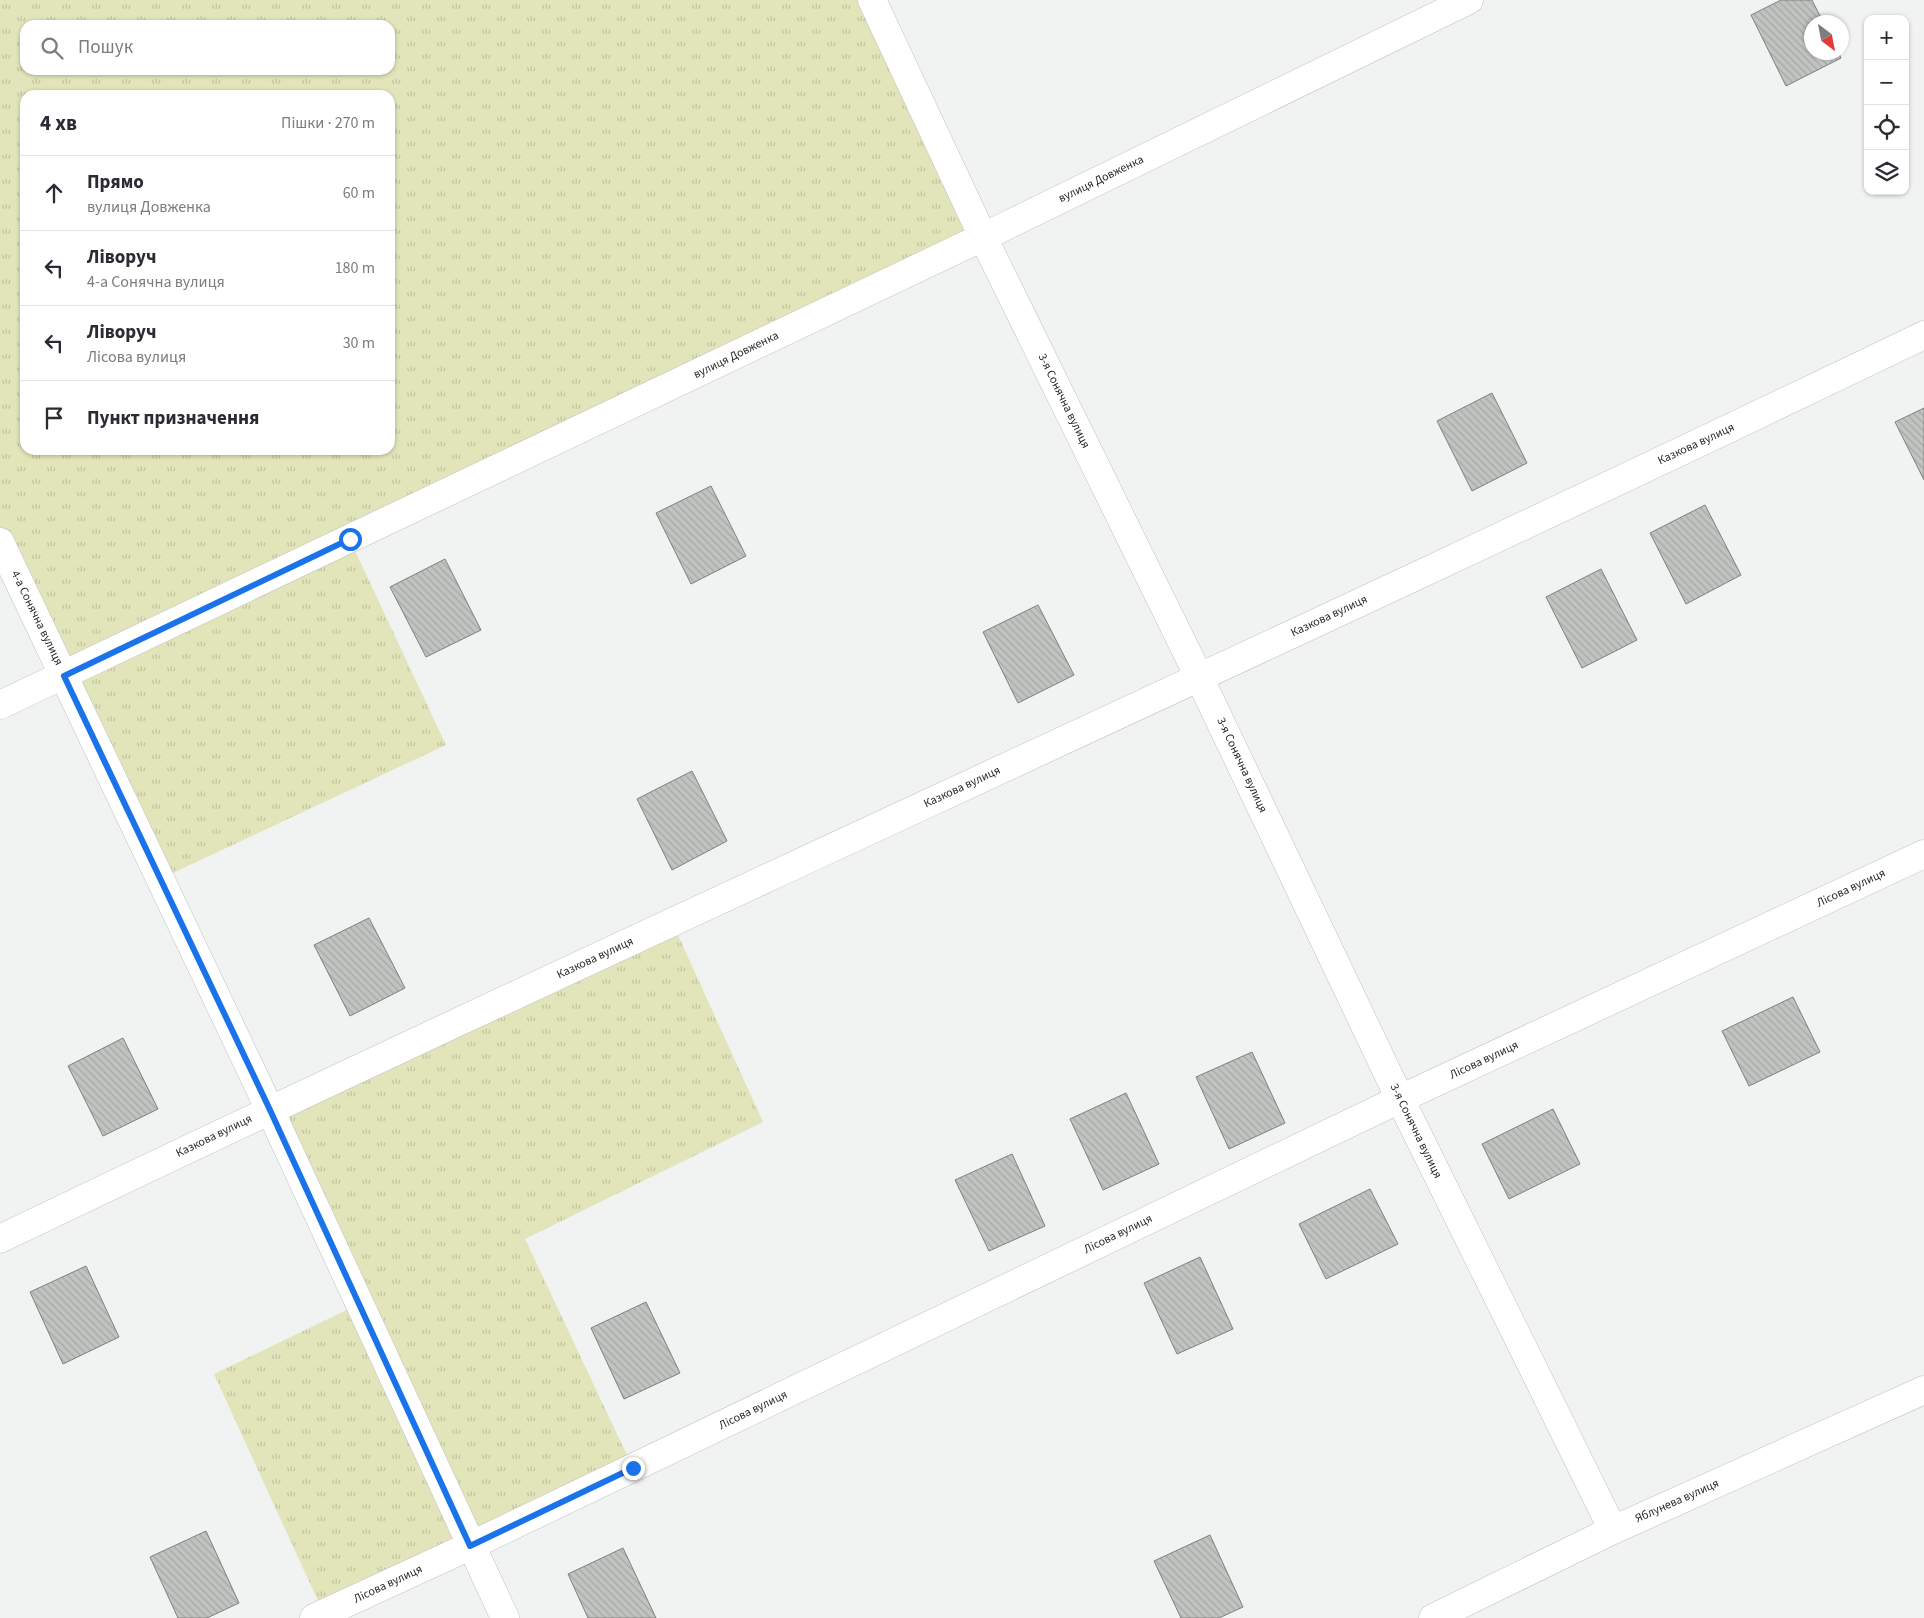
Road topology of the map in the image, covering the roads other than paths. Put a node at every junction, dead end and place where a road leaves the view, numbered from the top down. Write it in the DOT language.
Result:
graph roads {
  1 [pos="872,0"];
  2 [pos="1469,0"];
  3 [pos="983,237"];
  4 [pos="1924,335"];
  5 [pos="0,542"];
  6 [pos="64,676"];
  7 [pos="1199,677"];
  8 [pos="0,705"];
  9 [pos="1924,854"];
  10 [pos="1400,1099"];
  11 [pos="270,1110"];
  12 [pos="0,1239"];
  13 [pos="1924,1390"];
  14 [pos="1613,1530"];
  15 [pos="470,1546"];
  16 [pos="314,1618"];
  17 [pos="505,1618"];
  18 [pos="1433,1618"];
  1 -- 3 [label="street, 3-я Сонячна вулиця"];
  2 -- 3 [label="street, вулиця Довженка"];
  3 -- 6 [label="street, вулиця Довженка"];
  3 -- 7 [label="street, 3-я Сонячна вулиця"];
  4 -- 7 [label="street, Казкова вулиця"];
  5 -- 6 [label="street, 4-а Сонячна вулиця"];
  6 -- 8 [label="street, вулиця Довженка"];
  6 -- 11 [label="street, 4-а Сонячна вулиця"];
  7 -- 10 [label="street, 3-я Сонячна вулиця"];
  7 -- 11 [label="street, Казкова вулиця"];
  9 -- 10 [label="street, Лісова вулиця"];
  10 -- 14 [label="street, 3-я Сонячна вулиця"];
  10 -- 15 [label="street, Лісова вулиця"];
  11 -- 12 [label="street, Казкова вулиця"];
  11 -- 15 [label="street, 4-а Сонячна вулиця"];
  13 -- 14 [label="street, Яблунева вулиця"];
  14 -- 18 [label="street, Яблунева вулиця"];
  15 -- 16 [label="street, Лісова вулиця"];
  15 -- 17 [label="street, 4-а Сонячна вулиця"];
}
